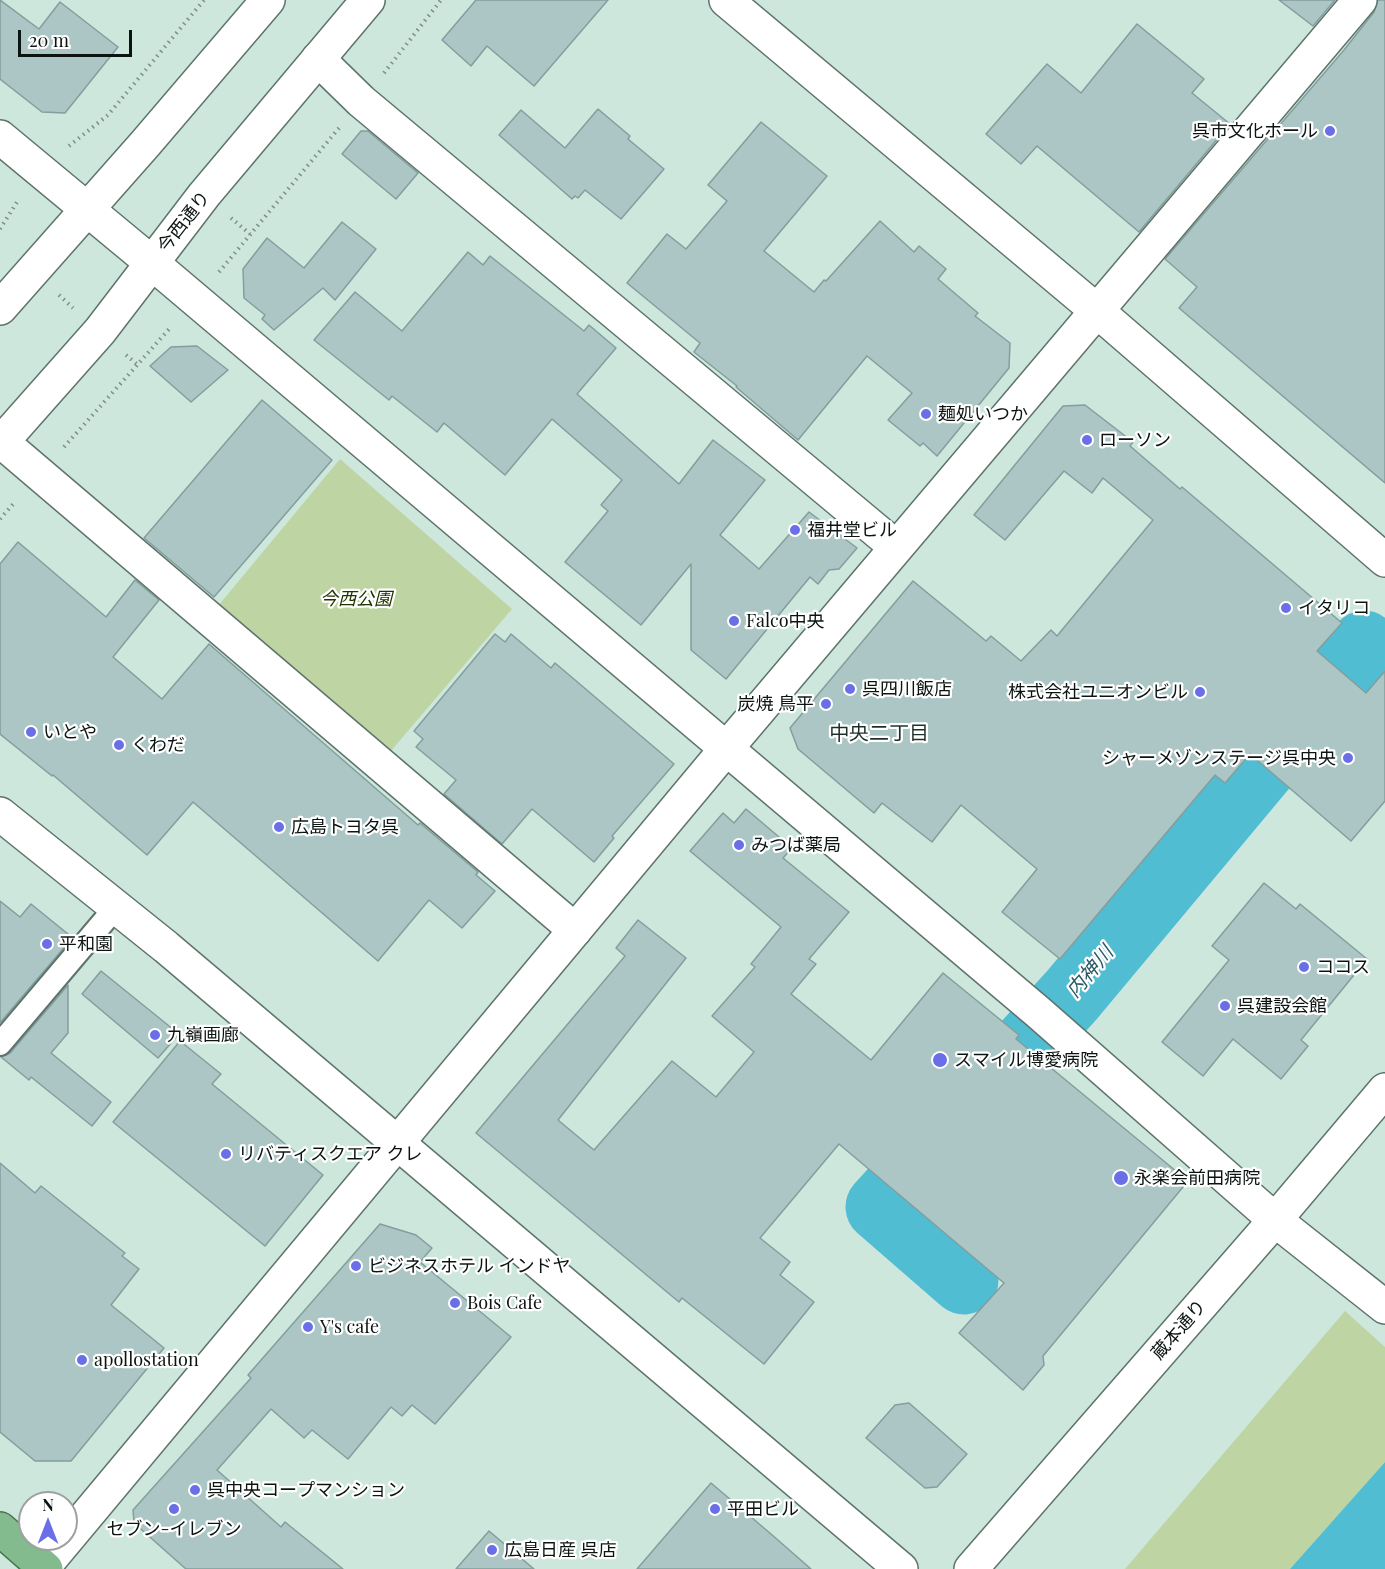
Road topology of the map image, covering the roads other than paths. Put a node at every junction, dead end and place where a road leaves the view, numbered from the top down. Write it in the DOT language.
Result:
graph roads {
  1 [pos="368,0"];
  2 [pos="726,0"];
  3 [pos="1360,0"];
  4 [pos="260,3"];
  5 [pos="318,59"];
  6 [pos="0,137"];
  7 [pos="87,210"];
  8 [pos="152,263"];
  9 [pos="0,308"];
  10 [pos="1096,310"];
  11 [pos="1,443"];
  12 [pos="896,547"];
  13 [pos="1385,560"];
  14 [pos="726,749"];
  15 [pos="0,814"];
  16 [pos="116,907"];
  17 [pos="575,930"];
  18 [pos="0,1044"];
  19 [pos="1385,1090"];
  20 [pos="397,1144"];
  21 [pos="1275,1220"];
  22 [pos="1385,1307"];
  23 [pos="0,1529"];
  24 [pos="44,1568"];
  25 [pos="901,1569"];
  26 [pos="971,1569"];
  1 -- 5 [label="street, 今西通り"];
  2 -- 10 [label="street"];
  3 -- 10 [label="street"];
  4 -- 7 [label="street"];
  5 -- 8 [label="street, 今西通り"];
  5 -- 12 [label="street"];
  6 -- 7 [label="street"];
  7 -- 8 [label="street"];
  7 -- 9 [label="street"];
  8 -- 11 [label="street, 今西通り"];
  8 -- 14 [label="street"];
  10 -- 12 [label="street"];
  10 -- 13 [label="street"];
  11 -- 17 [label="street"];
  12 -- 14 [label="street"];
  14 -- 17 [label="street"];
  14 -- 21 [label="street"];
  15 -- 16 [label="street"];
  16 -- 18 [label="lane"];
  16 -- 20 [label="street"];
  17 -- 20 [label="street"];
  19 -- 21 [label="street, 蔵本通り"];
  20 -- 24 [label="street"];
  20 -- 25 [label="street"];
  21 -- 22 [label="street"];
  21 -- 26 [label="street, 蔵本通り"];
  23 -- 24 [label="highway"];
}
